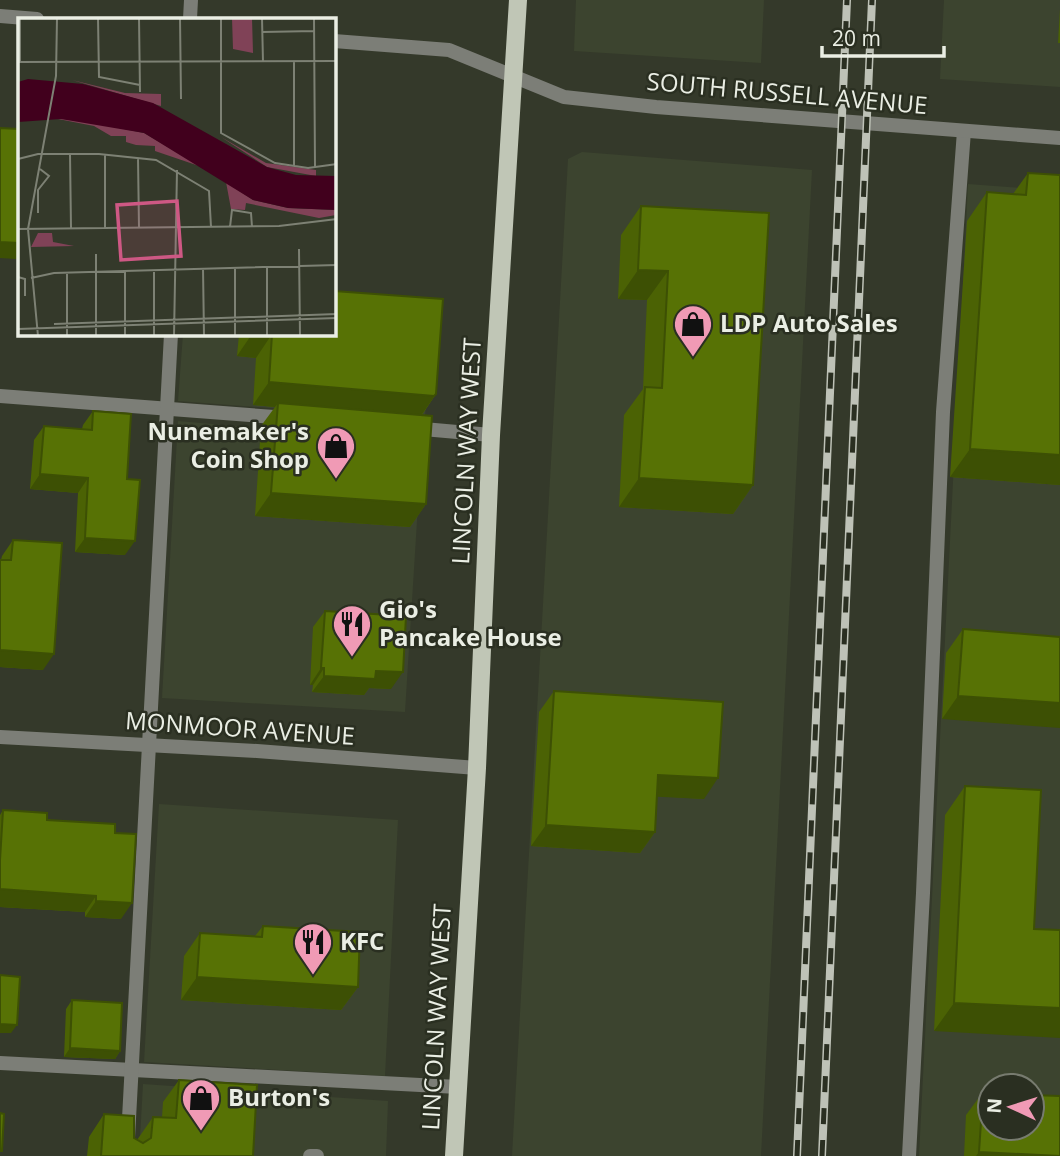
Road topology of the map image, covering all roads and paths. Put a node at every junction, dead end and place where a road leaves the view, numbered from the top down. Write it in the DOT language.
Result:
graph roads {
  1 [pos="191,0"];
  2 [pos="519,0"];
  3 [pos="0,16"];
  4 [pos="25,18"];
  5 [pos="190,18"];
  6 [pos="336,41"];
  7 [pos="514,78"];
  8 [pos="964,131"];
  9 [pos="1060,138"];
  10 [pos="171,336"];
  11 [pos="0,396"];
  12 [pos="166,409"];
  13 [pos="304,420"];
  14 [pos="401,427"];
  15 [pos="491,435"];
  16 [pos="0,737"];
  17 [pos="150,746"];
  18 [pos="477,768"];
  19 [pos="0,1063"];
  20 [pos="131,1071"];
  21 [pos="458,1087"];
  22 [pos="127,1156"];
  23 [pos="310,1156"];
  24 [pos="317,1156"];
  25 [pos="454,1156"];
  26 [pos="909,1156"];
  1 -- 5 [label="street"];
  2 -- 7 [label="main road, LINCOLN WAY WEST"];
  3 -- 4 [label="street"];
  6 -- 7 [label="street, SOUTH RUSSELL AVENUE"];
  7 -- 8 [label="street, SOUTH RUSSELL AVENUE"];
  7 -- 15 [label="main road, LINCOLN WAY WEST"];
  8 -- 9 [label="street, SOUTH RUSSELL AVENUE"];
  8 -- 26 [label="street"];
  10 -- 12 [label="street"];
  11 -- 12 [label="street"];
  12 -- 13 [label="street"];
  12 -- 17 [label="street"];
  14 -- 15 [label="street"];
  15 -- 18 [label="main road, LINCOLN WAY WEST"];
  16 -- 17 [label="street, MONMOOR AVENUE"];
  17 -- 18 [label="street, MONMOOR AVENUE"];
  17 -- 20 [label="street"];
  18 -- 21 [label="main road, LINCOLN WAY WEST"];
  19 -- 20 [label="street"];
  20 -- 21 [label="street"];
  20 -- 22 [label="street"];
  21 -- 25 [label="main road, LINCOLN WAY WEST"];
  23 -- 24 [label="street"];
}
